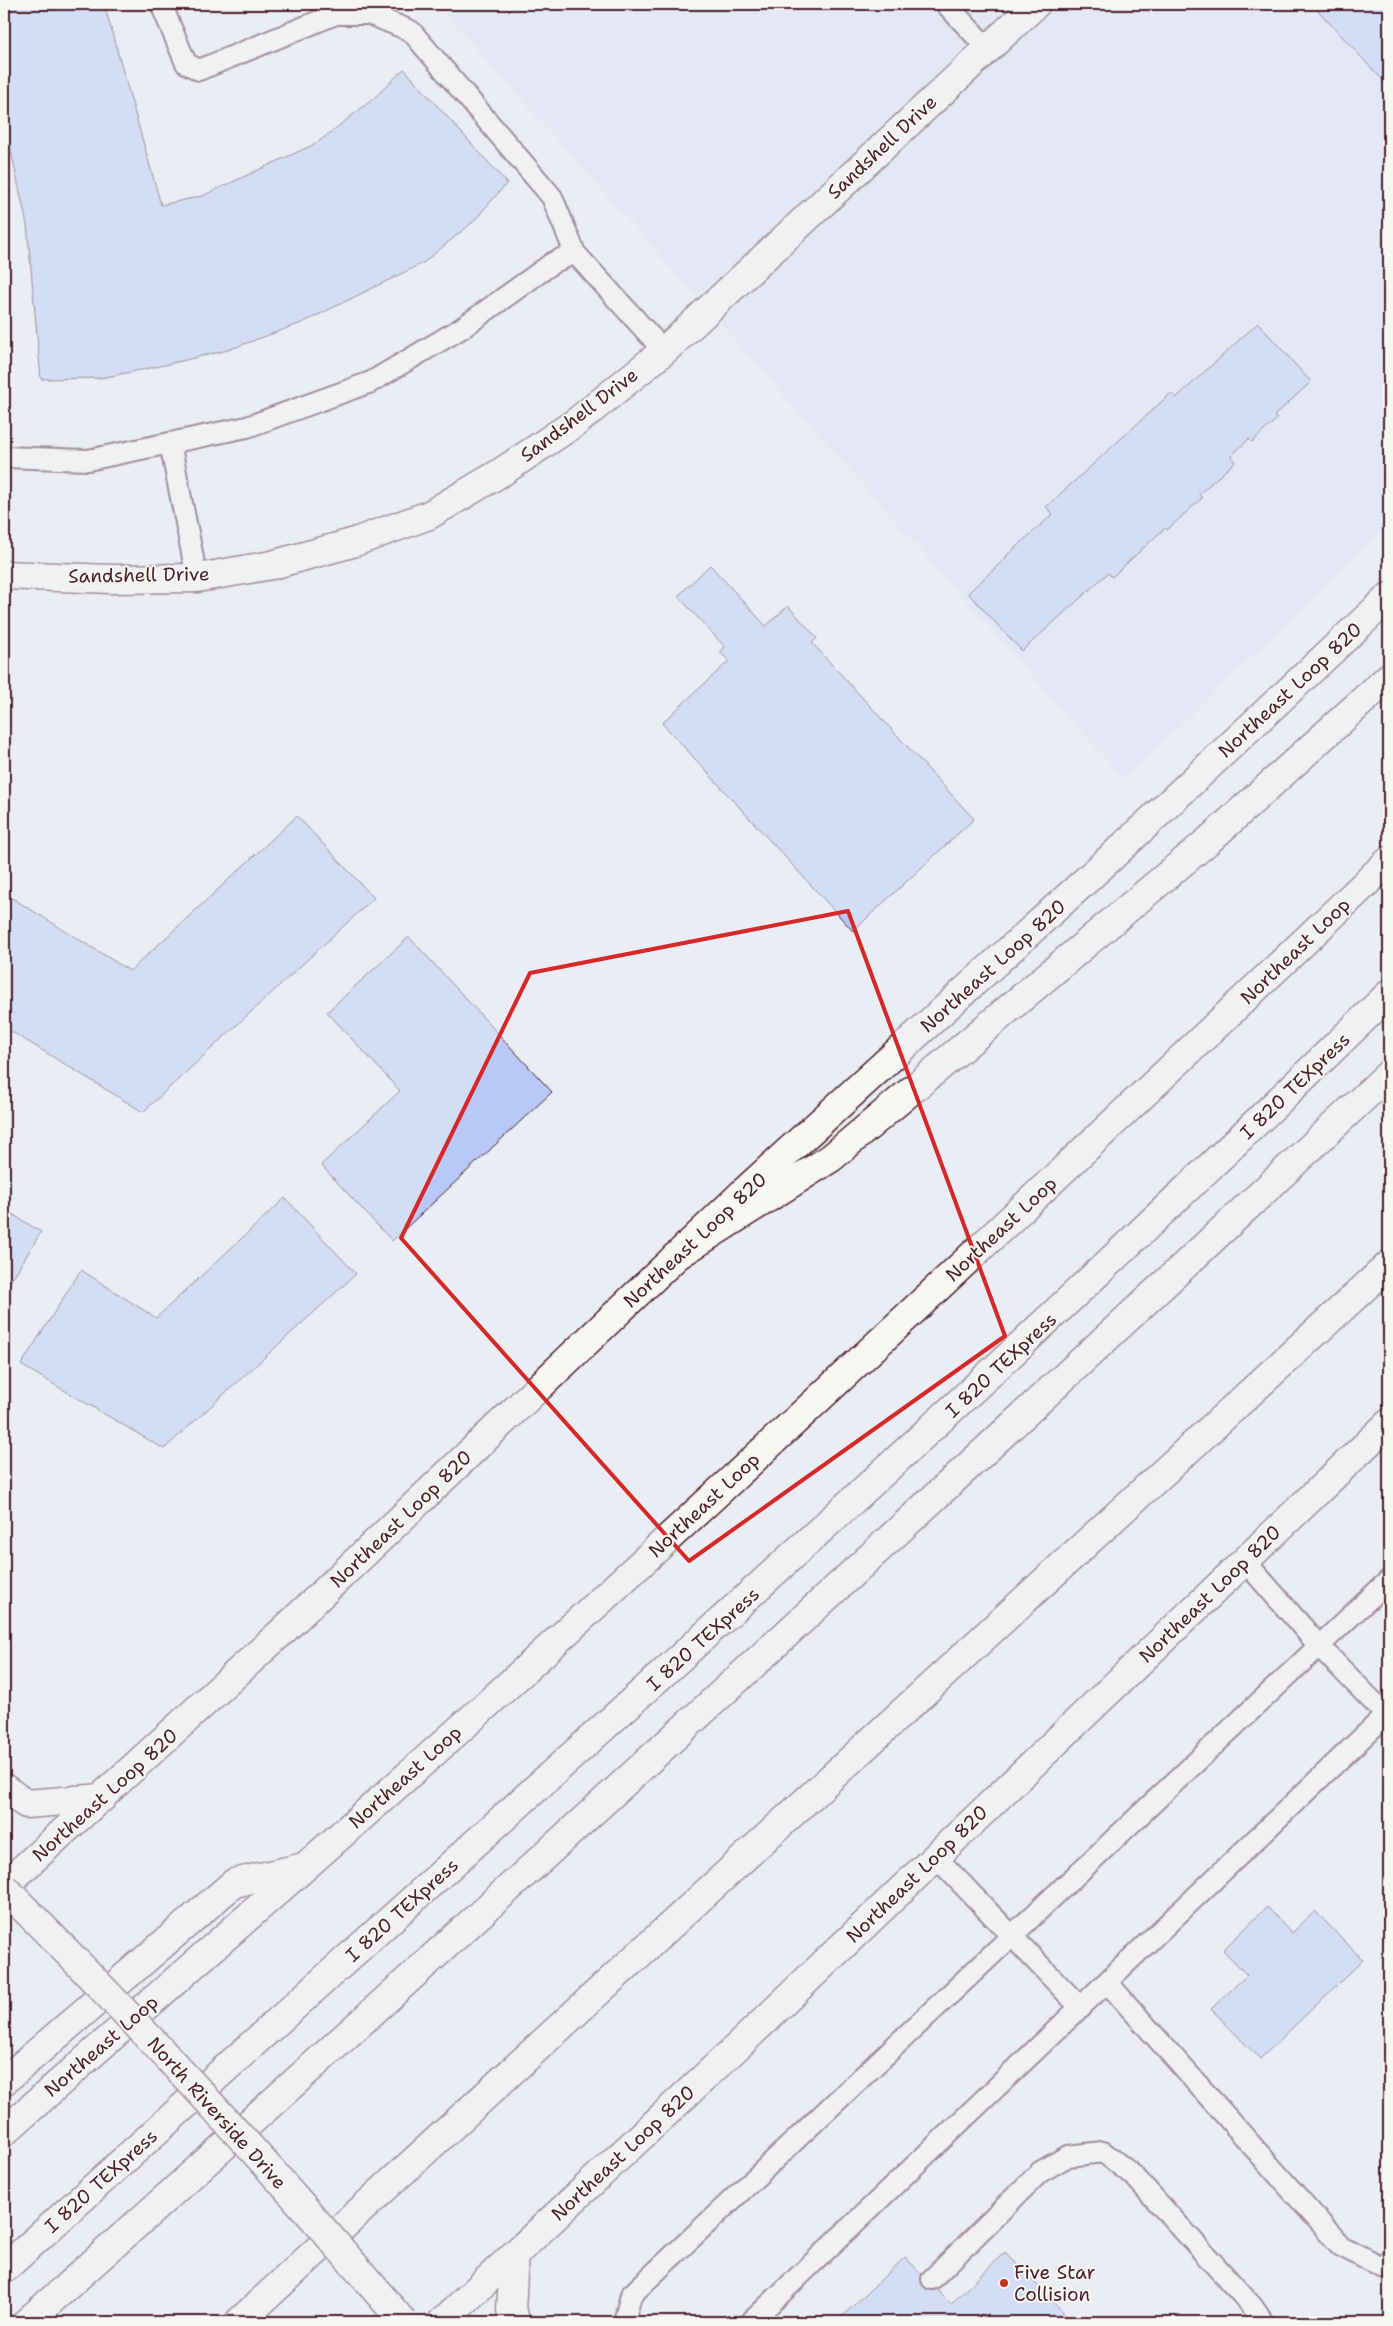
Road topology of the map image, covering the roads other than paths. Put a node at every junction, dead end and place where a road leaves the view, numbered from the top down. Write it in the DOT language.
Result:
graph roads {
  1 [pos="161,4"];
  2 [pos="946,4"];
  3 [pos="1036,4"];
  4 [pos="331,9"];
  5 [pos="988,49"];
  6 [pos="575,252"];
  7 [pos="664,351"];
  8 [pos="170,443"];
  9 [pos="4,457"];
  10 [pos="4,575"];
  11 [pos="197,578"];
  12 [pos="1389,597"];
  13 [pos="1389,677"];
  14 [pos="1389,861"];
  15 [pos="1389,994"];
  16 [pos="1389,1074"];
  17 [pos="675,1257"];
  18 [pos="1389,1265"];
  19 [pos="1389,1423"];
  20 [pos="1245,1561"];
  21 [pos="1389,1580"];
  22 [pos="1319,1646"];
  23 [pos="1388,1715"];
  24 [pos="4,1788"];
  25 [pos="102,1798"];
  26 [pos="935,1856"];
  27 [pos="304,1867"];
  28 [pos="4,1887"];
  29 [pos="1011,1937"];
  30 [pos="1107,1982"];
  31 [pos="1081,2008"];
  32 [pos="4,2081"];
  33 [pos="4,2132"];
  34 [pos="170,2194"];
  35 [pos="514,2255"];
  36 [pos="1389,2260"];
  37 [pos="4,2269"];
  38 [pos="932,2279"];
  39 [pos="27,2322"];
  40 [pos="42,2322"];
  41 [pos="239,2322"];
  42 [pos="403,2322"];
  43 [pos="442,2322"];
  44 [pos="516,2322"];
  45 [pos="624,2322"];
  46 [pos="751,2322"];
  47 [pos="1263,2322"];
  1 -- 4 [label="lane"];
  2 -- 5 [label="lane"];
  3 -- 5 [label="main road, Sandshell Drive"];
  4 -- 6 [label="lane"];
  5 -- 7 [label="main road, Sandshell Drive"];
  6 -- 7 [label="lane"];
  6 -- 8 [label="lane"];
  7 -- 11 [label="main road, Sandshell Drive"];
  8 -- 9 [label="lane"];
  8 -- 11 [label="lane"];
  10 -- 11 [label="main road, Sandshell Drive"];
  12 -- 17 [label="main road, Northeast Loop 820"];
  13 -- 17 [label="main road"];
  14 -- 27 [label="main road, Northeast Loop"];
  15 -- 37 [label="main road, I 820 TEXpress"];
  16 -- 34 [label="main road"];
  17 -- 25 [label="main road, Northeast Loop 820"];
  18 -- 41 [label="main road"];
  19 -- 20 [label="main road, Northeast Loop 820"];
  20 -- 22 [label="lane"];
  20 -- 26 [label="main road, Northeast Loop 820"];
  21 -- 22 [label="lane"];
  22 -- 23 [label="lane"];
  22 -- 29 [label="lane"];
  23 -- 30 [label="lane"];
  24 -- 25 [label="main road"];
  25 -- 28 [label="main road, Northeast Loop 820"];
  26 -- 29 [label="lane"];
  26 -- 35 [label="main road, Northeast Loop 820"];
  27 -- 32 [label="main road"];
  27 -- 33 [label="main road, Northeast Loop"];
  28 -- 42 [label="main road, North Riverside Drive, bridge"];
  29 -- 31 [label="lane"];
  29 -- 45 [label="lane"];
  30 -- 31 [label="lane"];
  30 -- 36 [label="lane"];
  31 -- 46 [label="lane"];
  34 -- 39 [label="main road"];
  34 -- 40 [label="main road"];
  35 -- 43 [label="main road, Northeast Loop 820"];
  35 -- 44 [label="main road"];
  38 -- 47 [label="lane"];
}
